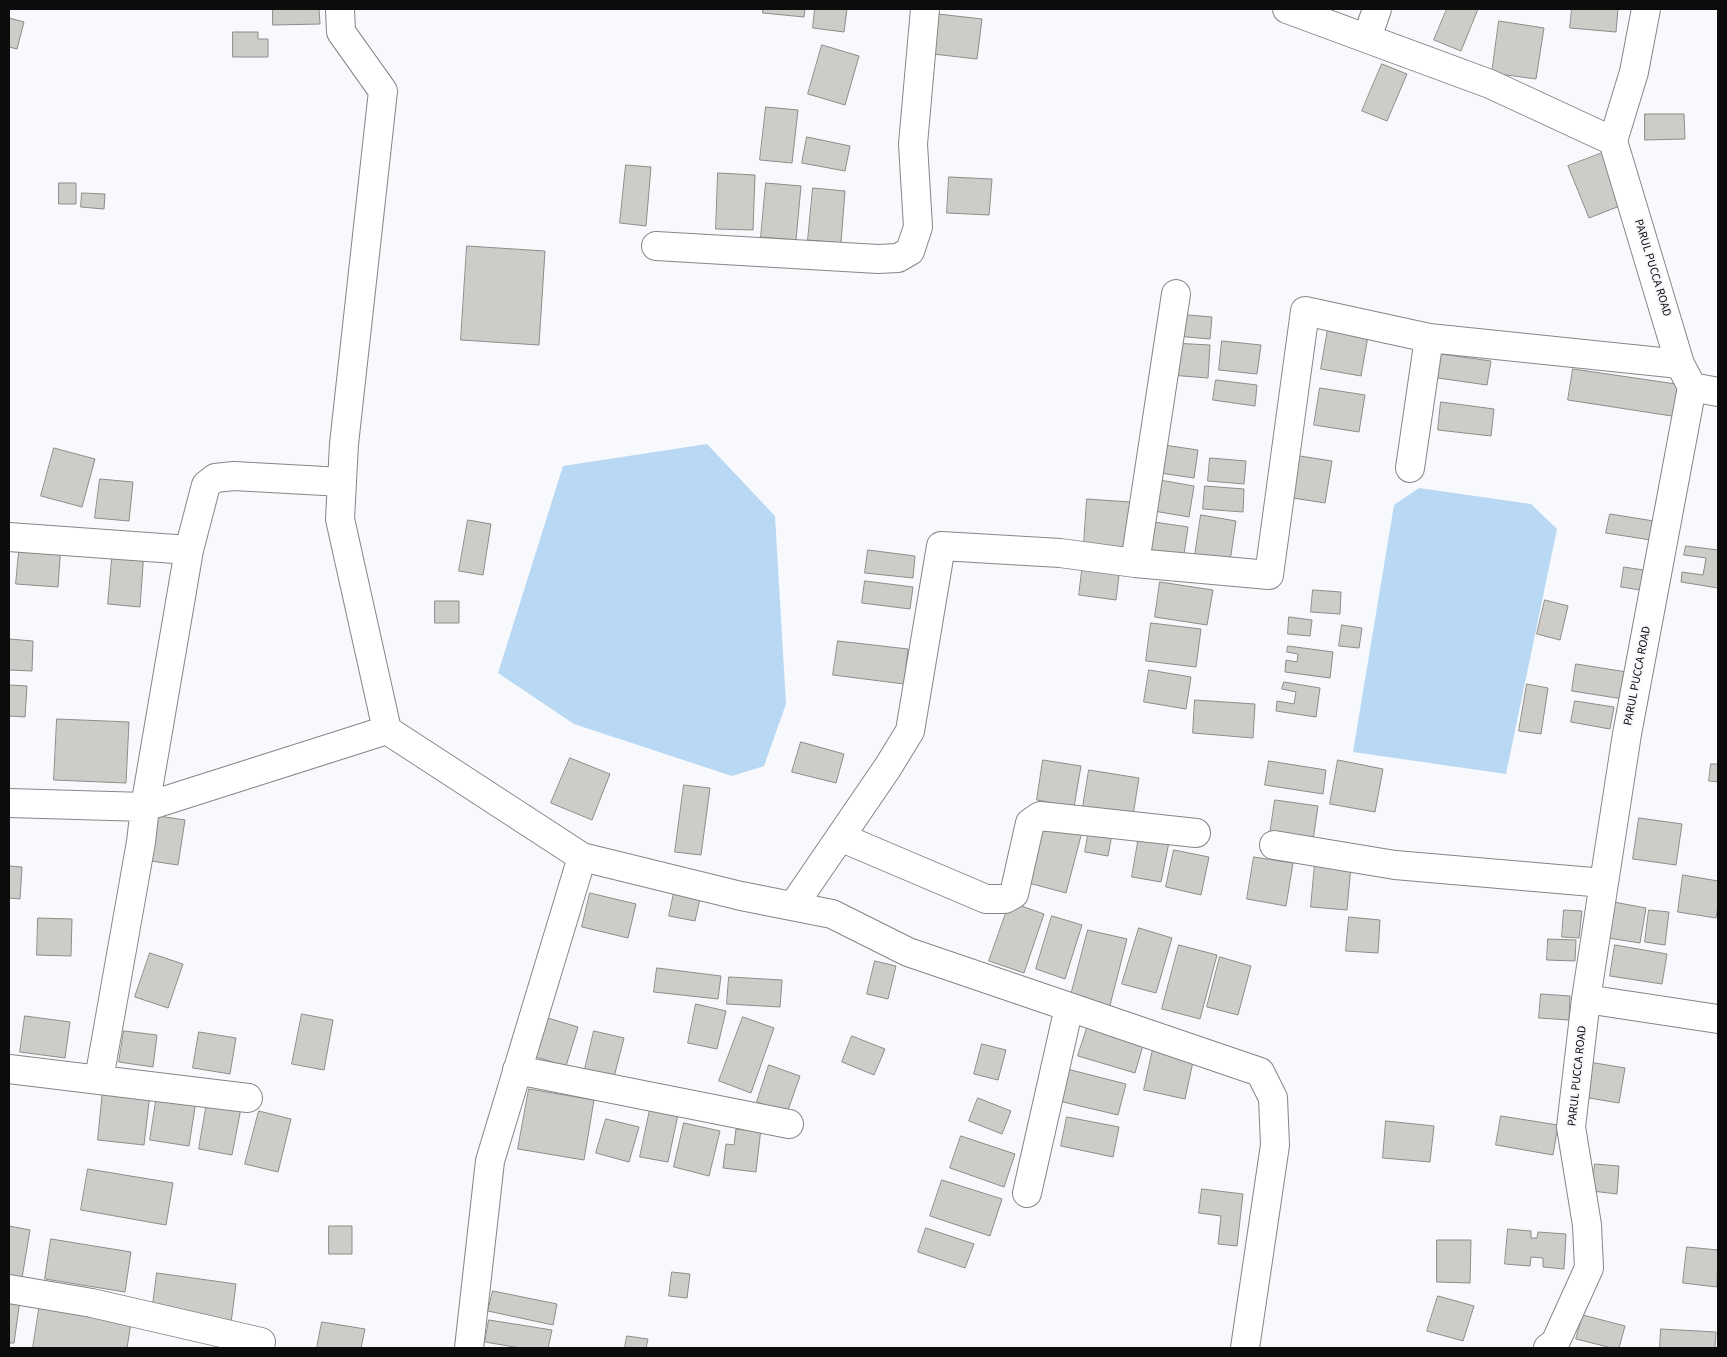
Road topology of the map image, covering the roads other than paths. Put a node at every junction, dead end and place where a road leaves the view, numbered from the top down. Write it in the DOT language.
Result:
graph roads {
  1 [pos="340,9"];
  2 [pos="925,9"];
  3 [pos="1288,9"];
  4 [pos="1377,9"];
  5 [pos="1646,9"];
  6 [pos="1367,38"];
  7 [pos="1613,141"];
  8 [pos="656,246"];
  9 [pos="1176,294"];
  10 [pos="1429,338"];
  11 [pos="1697,381"];
  12 [pos="1410,468"];
  13 [pos="342,482"];
  14 [pos="9,537"];
  15 [pos="189,550"];
  16 [pos="1135,563"];
  17 [pos="387,730"];
  18 [pos="9,803"];
  19 [pos="145,807"];
  20 [pos="1196,833"];
  21 [pos="840,837"];
  22 [pos="1274,844"];
  23 [pos="582,857"];
  24 [pos="1604,883"];
  25 [pos="793,906"];
  26 [pos="1586,999"];
  27 [pos="1069,1007"];
  28 [pos="1718,1019"];
  29 [pos="9,1069"];
  30 [pos="517,1070"];
  31 [pos="99,1079"];
  32 [pos="248,1098"];
  33 [pos="789,1124"];
  34 [pos="1027,1194"];
  35 [pos="9,1289"];
  36 [pos="261,1342"];
  37 [pos="469,1348"];
  38 [pos="1245,1348"];
  39 [pos="1548,1348"];
  1 -- 13 [label="street"];
  2 -- 8 [label="street"];
  3 -- 6 [label="street"];
  4 -- 6 [label="street"];
  5 -- 7 [label="street"];
  6 -- 7 [label="street"];
  7 -- 11 [label="street, PARUL PUCCA ROAD"];
  9 -- 16 [label="street"];
  10 -- 11 [label="street"];
  10 -- 12 [label="street"];
  10 -- 16 [label="street"];
  11 -- 24 [label="street, PARUL PUCCA ROAD"];
  13 -- 15 [label="street"];
  13 -- 17 [label="street"];
  14 -- 15 [label="street"];
  15 -- 19 [label="street"];
  16 -- 21 [label="street"];
  17 -- 19 [label="street"];
  17 -- 23 [label="street"];
  18 -- 19 [label="street"];
  19 -- 31 [label="street"];
  20 -- 21 [label="street"];
  21 -- 25 [label="street"];
  22 -- 24 [label="street"];
  23 -- 25 [label="street"];
  23 -- 30 [label="street"];
  24 -- 26 [label="street, PARUL PUCCA ROAD"];
  25 -- 27 [label="street"];
  26 -- 28 [label="street"];
  26 -- 39 [label="street, PARUL PUCCA ROAD"];
  27 -- 34 [label="street"];
  27 -- 38 [label="street"];
  29 -- 31 [label="street"];
  30 -- 33 [label="street"];
  30 -- 37 [label="street"];
  31 -- 32 [label="street"];
  35 -- 36 [label="street"];
}
